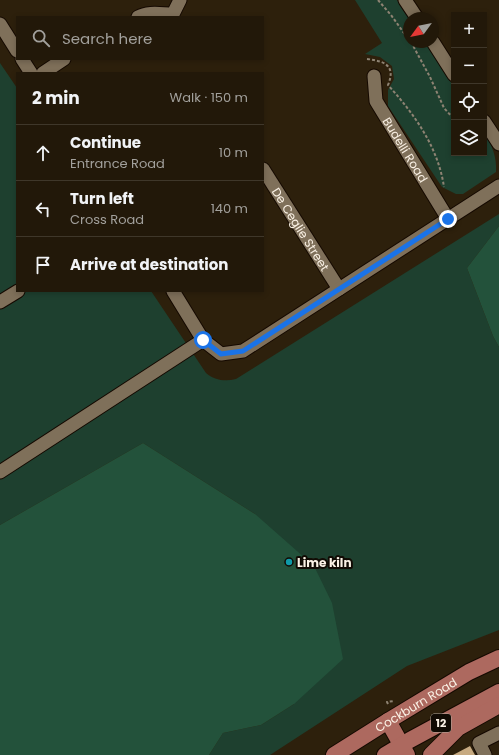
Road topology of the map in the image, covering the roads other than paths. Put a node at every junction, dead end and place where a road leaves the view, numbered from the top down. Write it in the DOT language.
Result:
graph roads {
  1 [pos="180,0"];
  2 [pos="405,0"];
  3 [pos="413,12"];
  4 [pos="141,16"];
  5 [pos="0,24"];
  6 [pos="437,48"];
  7 [pos="16,49"];
  8 [pos="23,60"];
  9 [pos="62,60"];
  10 [pos="451,70"];
  11 [pos="30,72"];
  12 [pos="44,72"];
  13 [pos="374,76"];
  14 [pos="487,126"];
  15 [pos="499,144"];
  16 [pos="264,171"];
  17 [pos="499,186"];
  18 [pos="448,219"];
  19 [pos="340,289"];
  20 [pos="16,292"];
  21 [pos="174,292"];
  22 [pos="0,301"];
  23 [pos="203,340"];
  24 [pos="0,472"];
  25 [pos="499,658"];
  26 [pos="499,692"];
  27 [pos="499,705"];
  28 [pos="388,721"];
  29 [pos="370,732"];
  30 [pos="499,733"];
  31 [pos="404,750"];
  32 [pos="334,755"];
  33 [pos="384,755"];
  34 [pos="431,755"];
  35 [pos="485,755"];
  1 -- 4 [label="street"];
  2 -- 3 [label="street"];
  5 -- 7 [label="street"];
  6 -- 10 [label="street"];
  8 -- 11 [label="street"];
  9 -- 12 [label="street"];
  13 -- 18 [label="street, Budelli Road"];
  14 -- 15 [label="street"];
  16 -- 19 [label="street, De Ceglie Street"];
  17 -- 18 [label="street"];
  18 -- 19 [label="street"];
  19 -- 23 [label="street"];
  20 -- 22 [label="street"];
  21 -- 23 [label="street"];
  23 -- 24 [label="street"];
  25 -- 28 [label="main road, Cockburn Road / 12"];
  26 -- 31 [label="main road, 12"];
  27 -- 34 [label="main road"];
  28 -- 29 [label="main road, Cockburn Road / 12"];
  28 -- 31 [label="main road"];
  29 -- 32 [label="main road, Cockburn Road / 12"];
  29 -- 33 [label="main road"];
  30 -- 35 [label="street"];
  31 -- 33 [label="main road, 12"];
}
